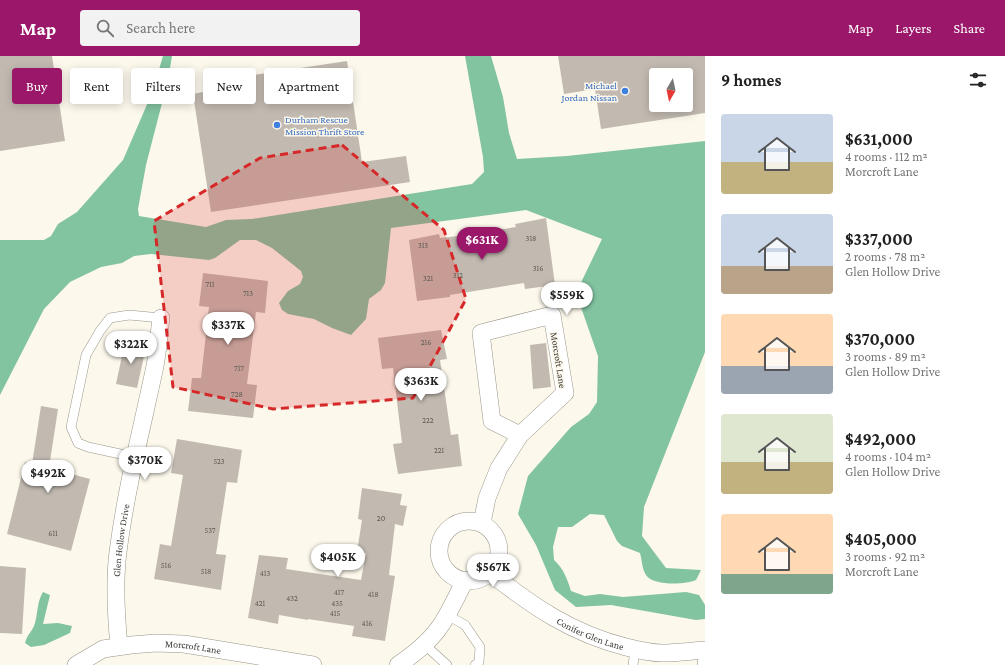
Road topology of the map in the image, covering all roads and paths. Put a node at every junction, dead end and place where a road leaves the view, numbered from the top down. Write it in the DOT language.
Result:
graph roads {
  1 [pos="161,318"];
  2 [pos="520,435"];
  3 [pos="134,457"];
  4 [pos="482,523"];
  5 [pos="490,573"];
  6 [pos="465,580"];
  7 [pos="447,615"];
  8 [pos="425,645"];
  9 [pos="119,646"];
  10 [pos="704,655"];
  11 [pos="634,657"];
  12 [pos="76,665"];
  13 [pos="313,665"];
  14 [pos="398,665"];
  15 [pos="446,665"];
  16 [pos="475,665"];
  1 -- 3 [label="street, Glen Hollow Drive"];
  1 -- 3 [label="lane"];
  2 -- 2 [label="street, Morcroft Lane"];
  2 -- 4 [label="street, Morcroft Lane"];
  3 -- 9 [label="street, Glen Hollow Drive"];
  4 -- 5 [label="street"];
  4 -- 6 [label="street"];
  5 -- 6 [label="street"];
  5 -- 11 [label="street, Conifer Glen Lane"];
  6 -- 7 [label="street"];
  7 -- 8 [label="street"];
  7 -- 16 [label="lane"];
  8 -- 14 [label="street"];
  8 -- 15 [label="lane"];
  9 -- 12 [label="street, Morcroft Lane"];
  9 -- 13 [label="street, Morcroft Lane"];
  10 -- 11 [label="street, Conifer Glen Lane"];
}
